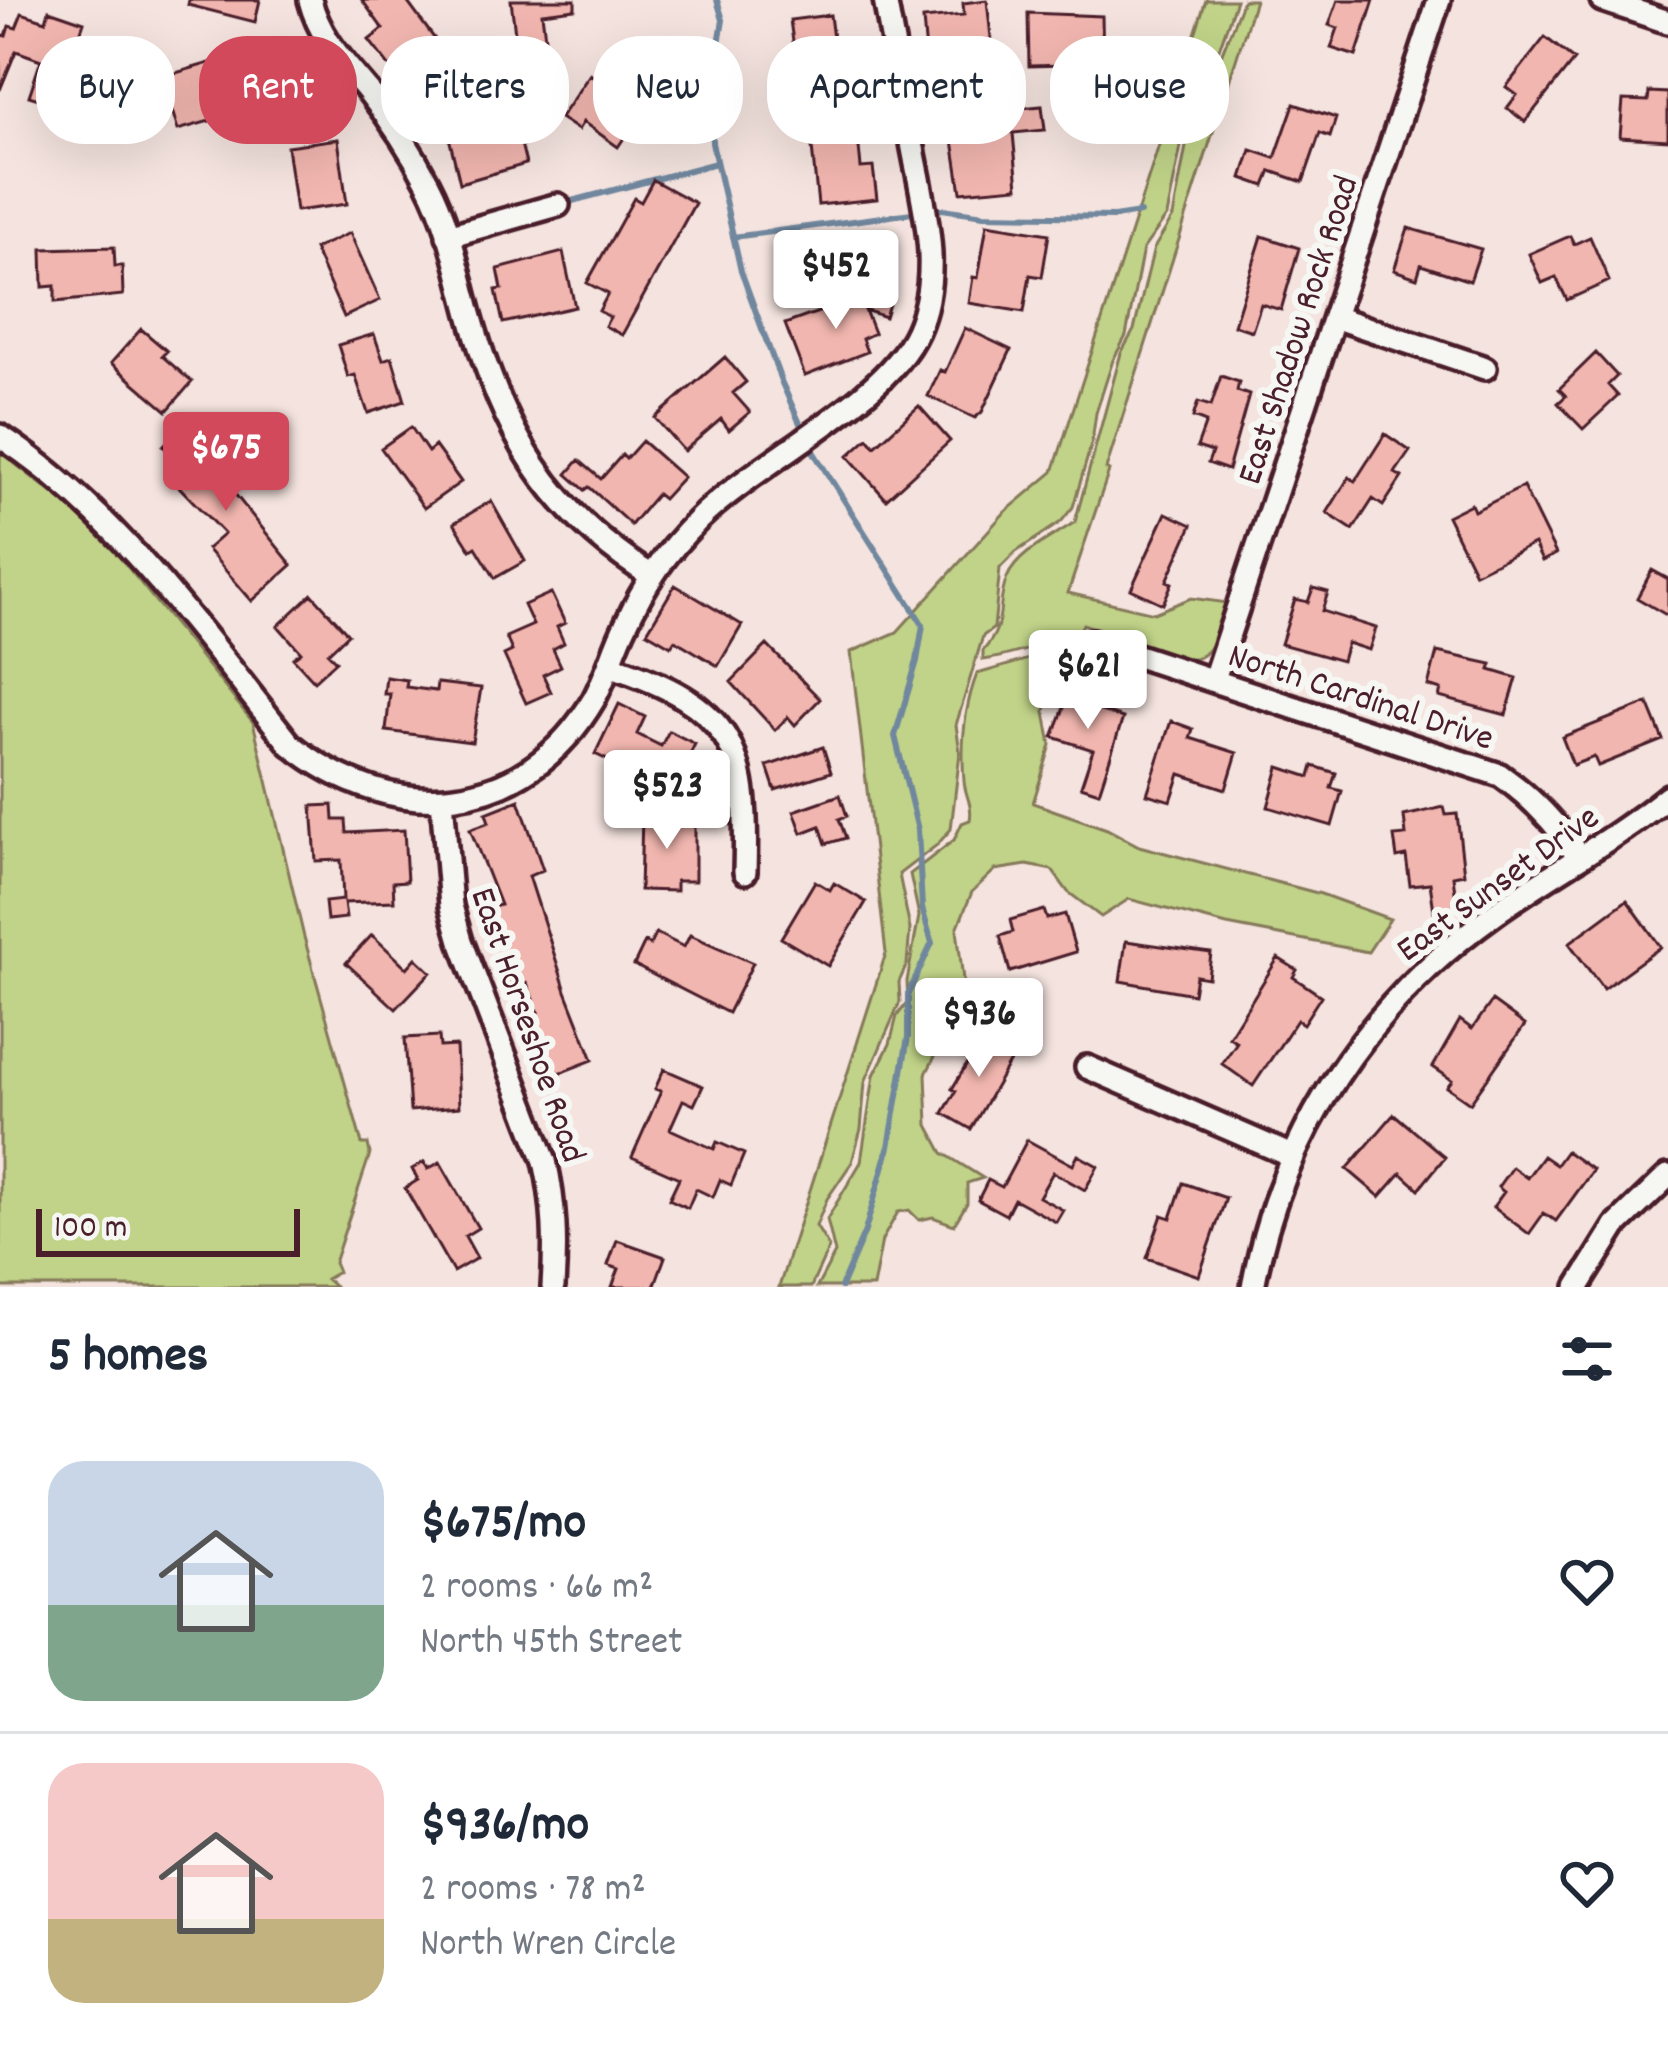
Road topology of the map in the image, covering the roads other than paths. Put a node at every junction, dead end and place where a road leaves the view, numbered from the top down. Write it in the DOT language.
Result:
graph roads {
  1 [pos="310,0"];
  2 [pos="885,0"];
  3 [pos="1439,0"];
  4 [pos="1602,0"];
  5 [pos="1668,22"];
  6 [pos="558,206"];
  7 [pos="448,236"];
  8 [pos="1334,317"];
  9 [pos="1485,368"];
  10 [pos="0,436"];
  11 [pos="652,576"];
  12 [pos="1092,640"];
  13 [pos="610,665"];
  14 [pos="1214,679"];
  15 [pos="1668,796"];
  16 [pos="442,800"];
  17 [pos="1580,857"];
  18 [pos="745,872"];
  19 [pos="1087,1067"];
  20 [pos="1292,1156"];
  21 [pos="1668,1176"];
  22 [pos="553,1287"];
  23 [pos="1253,1287"];
  24 [pos="1578,1287"];
  1 -- 7 [label="street"];
  2 -- 11 [label="street"];
  3 -- 8 [label="street, East Shadow Rock Road"];
  4 -- 5 [label="street"];
  6 -- 7 [label="street"];
  7 -- 11 [label="street"];
  8 -- 9 [label="street"];
  8 -- 14 [label="street, East Shadow Rock Road"];
  10 -- 16 [label="street"];
  11 -- 13 [label="street"];
  12 -- 14 [label="street, North Cardinal Drive"];
  13 -- 16 [label="street"];
  13 -- 18 [label="street"];
  14 -- 17 [label="street, North Cardinal Drive"];
  15 -- 17 [label="street, East Sunset Drive"];
  16 -- 22 [label="street, East Horseshoe Road"];
  17 -- 20 [label="street, East Sunset Drive"];
  19 -- 20 [label="street"];
  20 -- 23 [label="street, East Sunset Drive"];
  21 -- 24 [label="street"];
}
